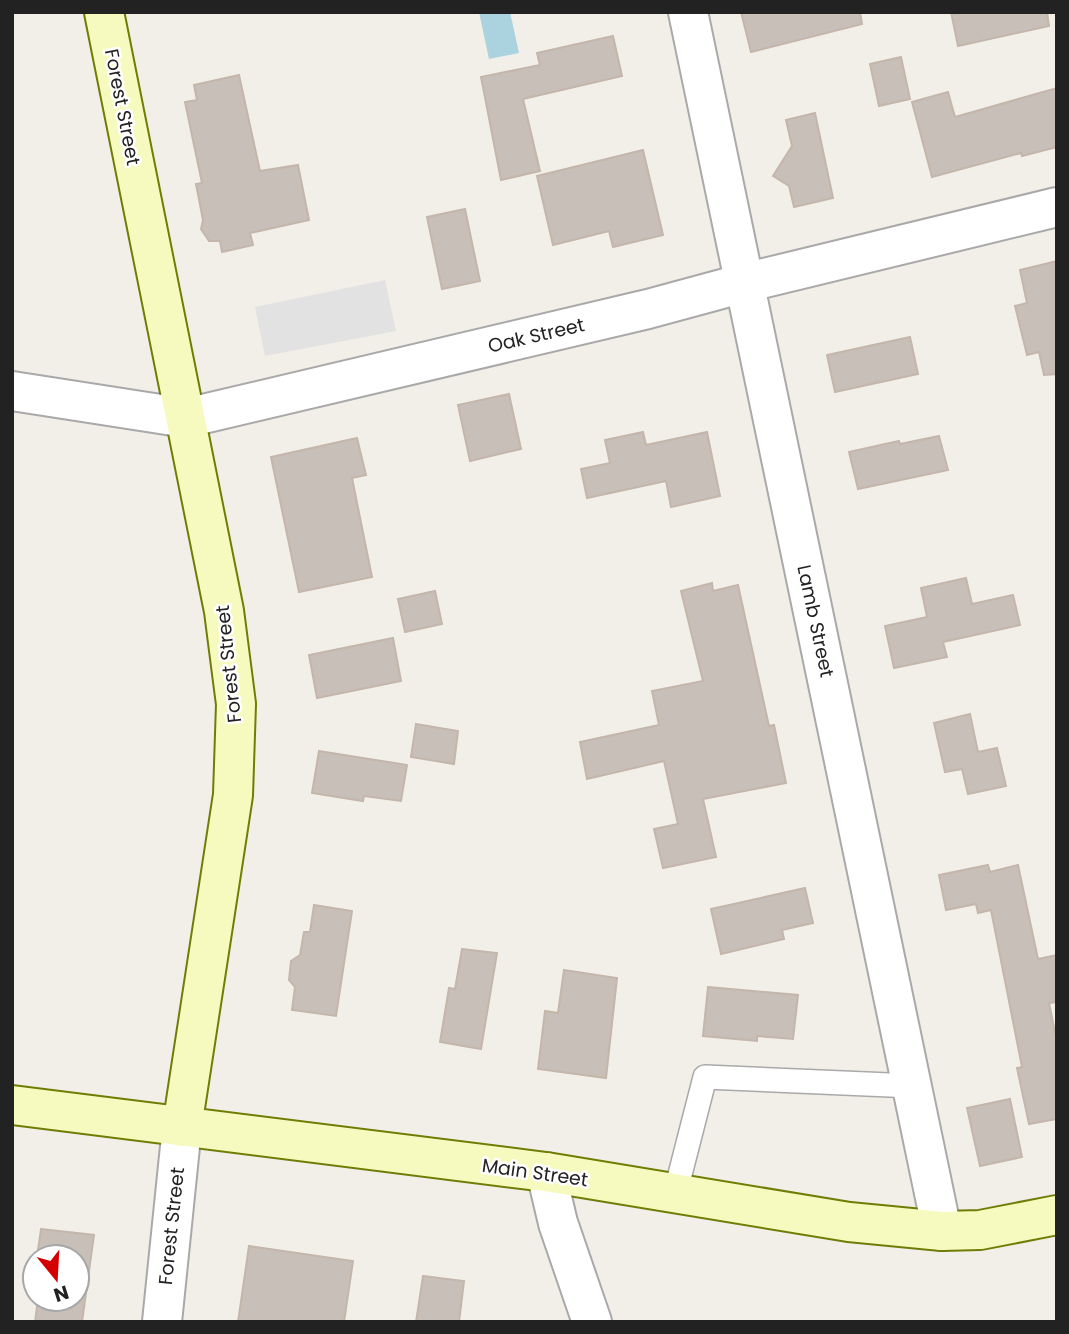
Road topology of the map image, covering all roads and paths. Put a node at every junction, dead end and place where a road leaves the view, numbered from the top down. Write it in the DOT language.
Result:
graph roads {
  1 [pos="104,12"];
  2 [pos="688,12"];
  3 [pos="1057,207"];
  4 [pos="744,283"];
  5 [pos="12,391"];
  6 [pos="186,418"];
  7 [pos="913,1086"];
  8 [pos="12,1105"];
  9 [pos="183,1127"];
  10 [pos="546,1172"];
  11 [pos="675,1194"];
  12 [pos="1057,1215"];
  13 [pos="942,1231"];
  14 [pos="162,1322"];
  15 [pos="592,1322"];
  1 -- 6 [label="street, Forest Street"];
  2 -- 4 [label="street, Lamb Street"];
  3 -- 4 [label="street, Oak Street"];
  4 -- 6 [label="street, Oak Street"];
  4 -- 7 [label="street, Lamb Street"];
  5 -- 6 [label="street, Oak Street"];
  6 -- 9 [label="street, Forest Street"];
  7 -- 11 [label="lane"];
  7 -- 13 [label="street, Lamb Street"];
  8 -- 9 [label="street, Main Street"];
  9 -- 10 [label="street, Main Street"];
  9 -- 14 [label="street, Forest Street"];
  10 -- 11 [label="street, Main Street"];
  10 -- 15 [label="street"];
  11 -- 13 [label="street, Main Street"];
  12 -- 13 [label="street, Main Street"];
}
